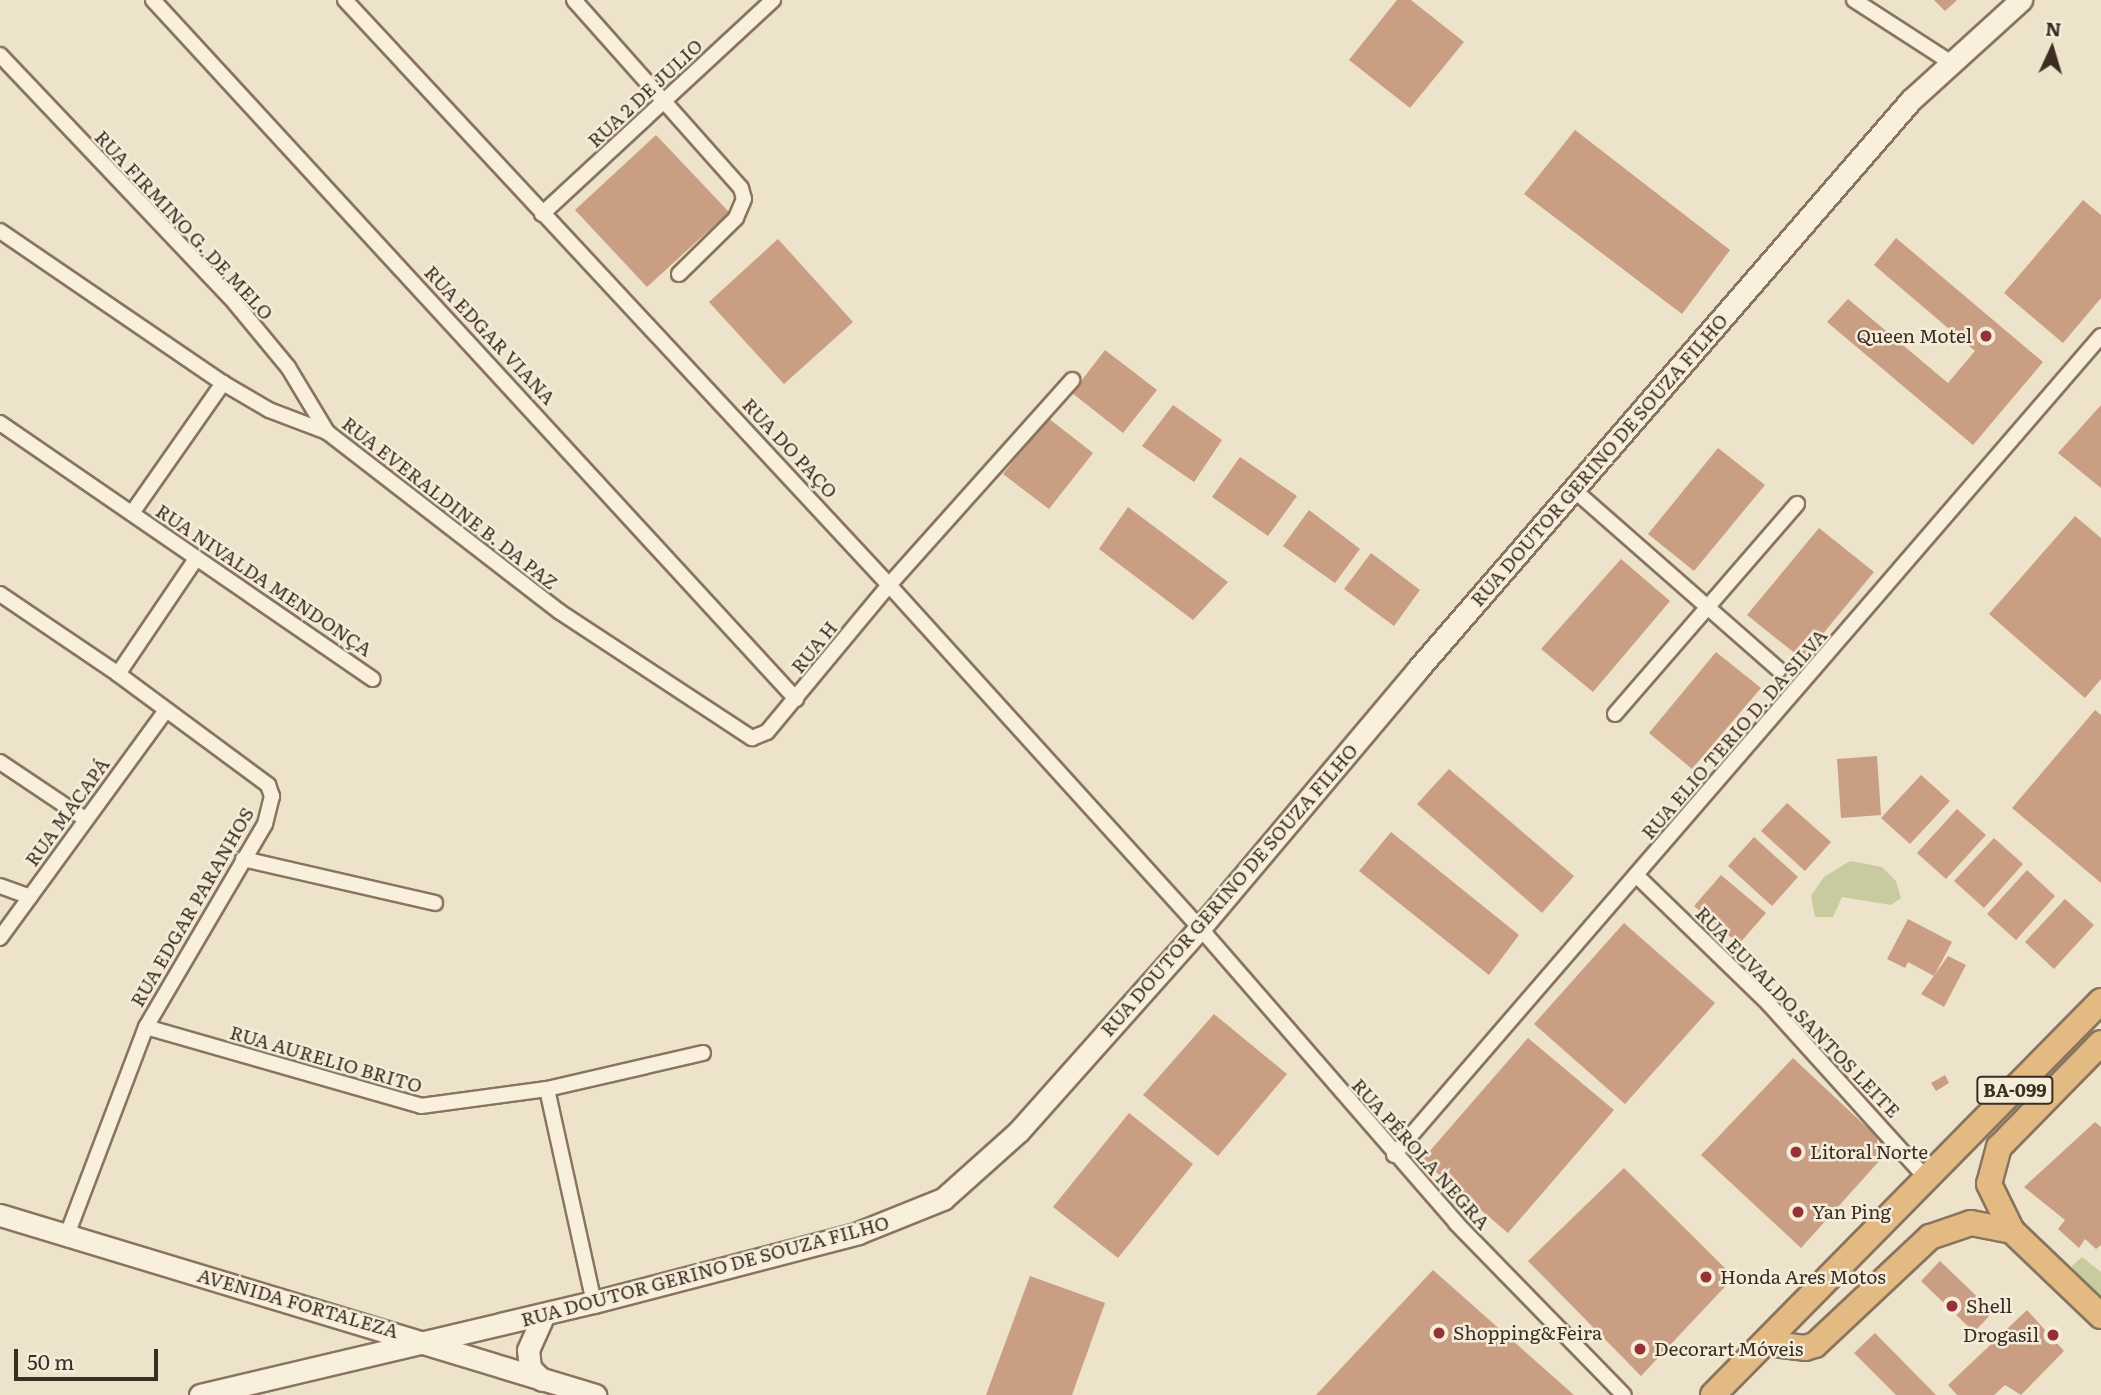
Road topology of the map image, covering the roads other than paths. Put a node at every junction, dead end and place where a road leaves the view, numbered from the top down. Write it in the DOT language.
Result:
graph roads {
  1 [pos="153,0"];
  2 [pos="345,0"];
  3 [pos="574,0"];
  4 [pos="773,0"];
  5 [pos="1854,0"];
  6 [pos="2021,0"];
  7 [pos="0,55"];
  8 [pos="1950,62"];
  9 [pos="666,100"];
  10 [pos="542,214"];
  11 [pos="2,237"];
  12 [pos="679,274"];
  13 [pos="2101,336"];
  14 [pos="1072,380"];
  15 [pos="223,383"];
  16 [pos="0,423"];
  17 [pos="327,432"];
  18 [pos="1573,489"];
  19 [pos="1797,504"];
  20 [pos="132,513"];
  21 [pos="196,559"];
  22 [pos="889,584"];
  23 [pos="0,594"];
  24 [pos="1707,611"];
  25 [pos="1779,670"];
  26 [pos="118,674"];
  27 [pos="373,679"];
  28 [pos="796,699"];
  29 [pos="166,710"];
  30 [pos="1615,713"];
  31 [pos="767,732"];
  32 [pos="0,762"];
  33 [pos="85,819"];
  34 [pos="243,859"];
  35 [pos="1636,875"];
  36 [pos="0,886"];
  37 [pos="30,897"];
  38 [pos="435,903"];
  39 [pos="1200,928"];
  40 [pos="0,938"];
  41 [pos="2101,1001"];
  42 [pos="146,1027"];
  43 [pos="2101,1043"];
  44 [pos="704,1053"];
  45 [pos="547,1089"];
  46 [pos="1394,1155"];
  47 [pos="1928,1180"];
  48 [pos="0,1215"];
  49 [pos="2012,1231"];
  50 [pos="66,1238"];
  51 [pos="594,1303"];
  52 [pos="544,1314"];
  53 [pos="2101,1316"];
  54 [pos="424,1340"];
  55 [pos="1765,1343"];
  56 [pos="542,1380"];
  57 [pos="200,1395"];
  58 [pos="595,1395"];
  59 [pos="1624,1395"];
  60 [pos="1713,1395"];
  1 -- 28 [label="street, RUA EDGAR VIANA"];
  2 -- 10 [label="street, RUA DO PAÇO"];
  3 -- 9 [label="street"];
  4 -- 9 [label="street, RUA 2 DE JULIO"];
  5 -- 8 [label="street"];
  6 -- 8 [label="main road, RUA DOUTOR GERINO DE SOUZA FILHO"];
  7 -- 17 [label="street, RUA FIRMINO G. DE MELO"];
  8 -- 18 [label="main road, RUA DOUTOR GERINO DE SOUZA FILHO"];
  9 -- 10 [label="street, RUA 2 DE JULIO"];
  9 -- 12 [label="street"];
  10 -- 22 [label="street, RUA DO PAÇO"];
  11 -- 15 [label="street, RUA EVERALDINE B. DA PAZ"];
  13 -- 35 [label="street, RUA ELIO TERIO D. DA SILVA"];
  14 -- 22 [label="street, RUA H"];
  15 -- 17 [label="street, RUA EVERALDINE B. DA PAZ"];
  15 -- 20 [label="street"];
  16 -- 20 [label="street, RUA NIVALDA MENDONÇA"];
  17 -- 31 [label="street, RUA EVERALDINE B. DA PAZ"];
  18 -- 24 [label="street"];
  18 -- 39 [label="main road, RUA DOUTOR GERINO DE SOUZA FILHO"];
  19 -- 24 [label="street"];
  20 -- 21 [label="street, RUA NIVALDA MENDONÇA"];
  21 -- 26 [label="street"];
  21 -- 27 [label="street, RUA NIVALDA MENDONÇA"];
  22 -- 28 [label="street, RUA H"];
  22 -- 39 [label="street, RUA DO PAÇO"];
  23 -- 26 [label="street, RUA EDGAR PARANHOS"];
  24 -- 25 [label="street"];
  24 -- 30 [label="street"];
  26 -- 29 [label="street, RUA EDGAR PARANHOS"];
  28 -- 31 [label="street, RUA H"];
  29 -- 33 [label="street, RUA MACAPÁ"];
  29 -- 34 [label="street, RUA EDGAR PARANHOS"];
  32 -- 33 [label="street"];
  33 -- 37 [label="street, RUA MACAPÁ"];
  34 -- 38 [label="street"];
  34 -- 42 [label="street, RUA EDGAR PARANHOS"];
  35 -- 46 [label="street, RUA ELIO TERIO D. DA SILVA"];
  35 -- 47 [label="street, RUA EUVALDO SANTOS LEITE"];
  36 -- 37 [label="street"];
  37 -- 40 [label="street, RUA MACAPÁ"];
  39 -- 46 [label="street, RUA PÉROLA NEGRA"];
  39 -- 51 [label="main road, RUA DOUTOR GERINO DE SOUZA FILHO"];
  41 -- 47 [label="highway, BA-099"];
  42 -- 45 [label="street, RUA AURELIO BRITO"];
  42 -- 50 [label="street, RUA EDGAR PARANHOS"];
  43 -- 49 [label="highway, BA-099"];
  44 -- 45 [label="street, RUA AURELIO BRITO"];
  45 -- 51 [label="street"];
  46 -- 59 [label="street, RUA PÉROLA NEGRA"];
  47 -- 55 [label="highway, BA-099"];
  48 -- 50 [label="main road, AVENIDA FORTALEZA"];
  49 -- 53 [label="highway, BA-099"];
  49 -- 55 [label="highway"];
  50 -- 54 [label="main road, AVENIDA FORTALEZA"];
  51 -- 52 [label="main road, RUA DOUTOR GERINO DE SOUZA FILHO"];
  52 -- 54 [label="main road, RUA DOUTOR GERINO DE SOUZA FILHO"];
  52 -- 56 [label="main road"];
  54 -- 56 [label="main road, AVENIDA FORTALEZA"];
  54 -- 57 [label="main road, RUA DOUTOR GERINO DE SOUZA FILHO"];
  55 -- 60 [label="highway, BA-099"];
  56 -- 58 [label="main road, AVENIDA FORTALEZA"];
}
